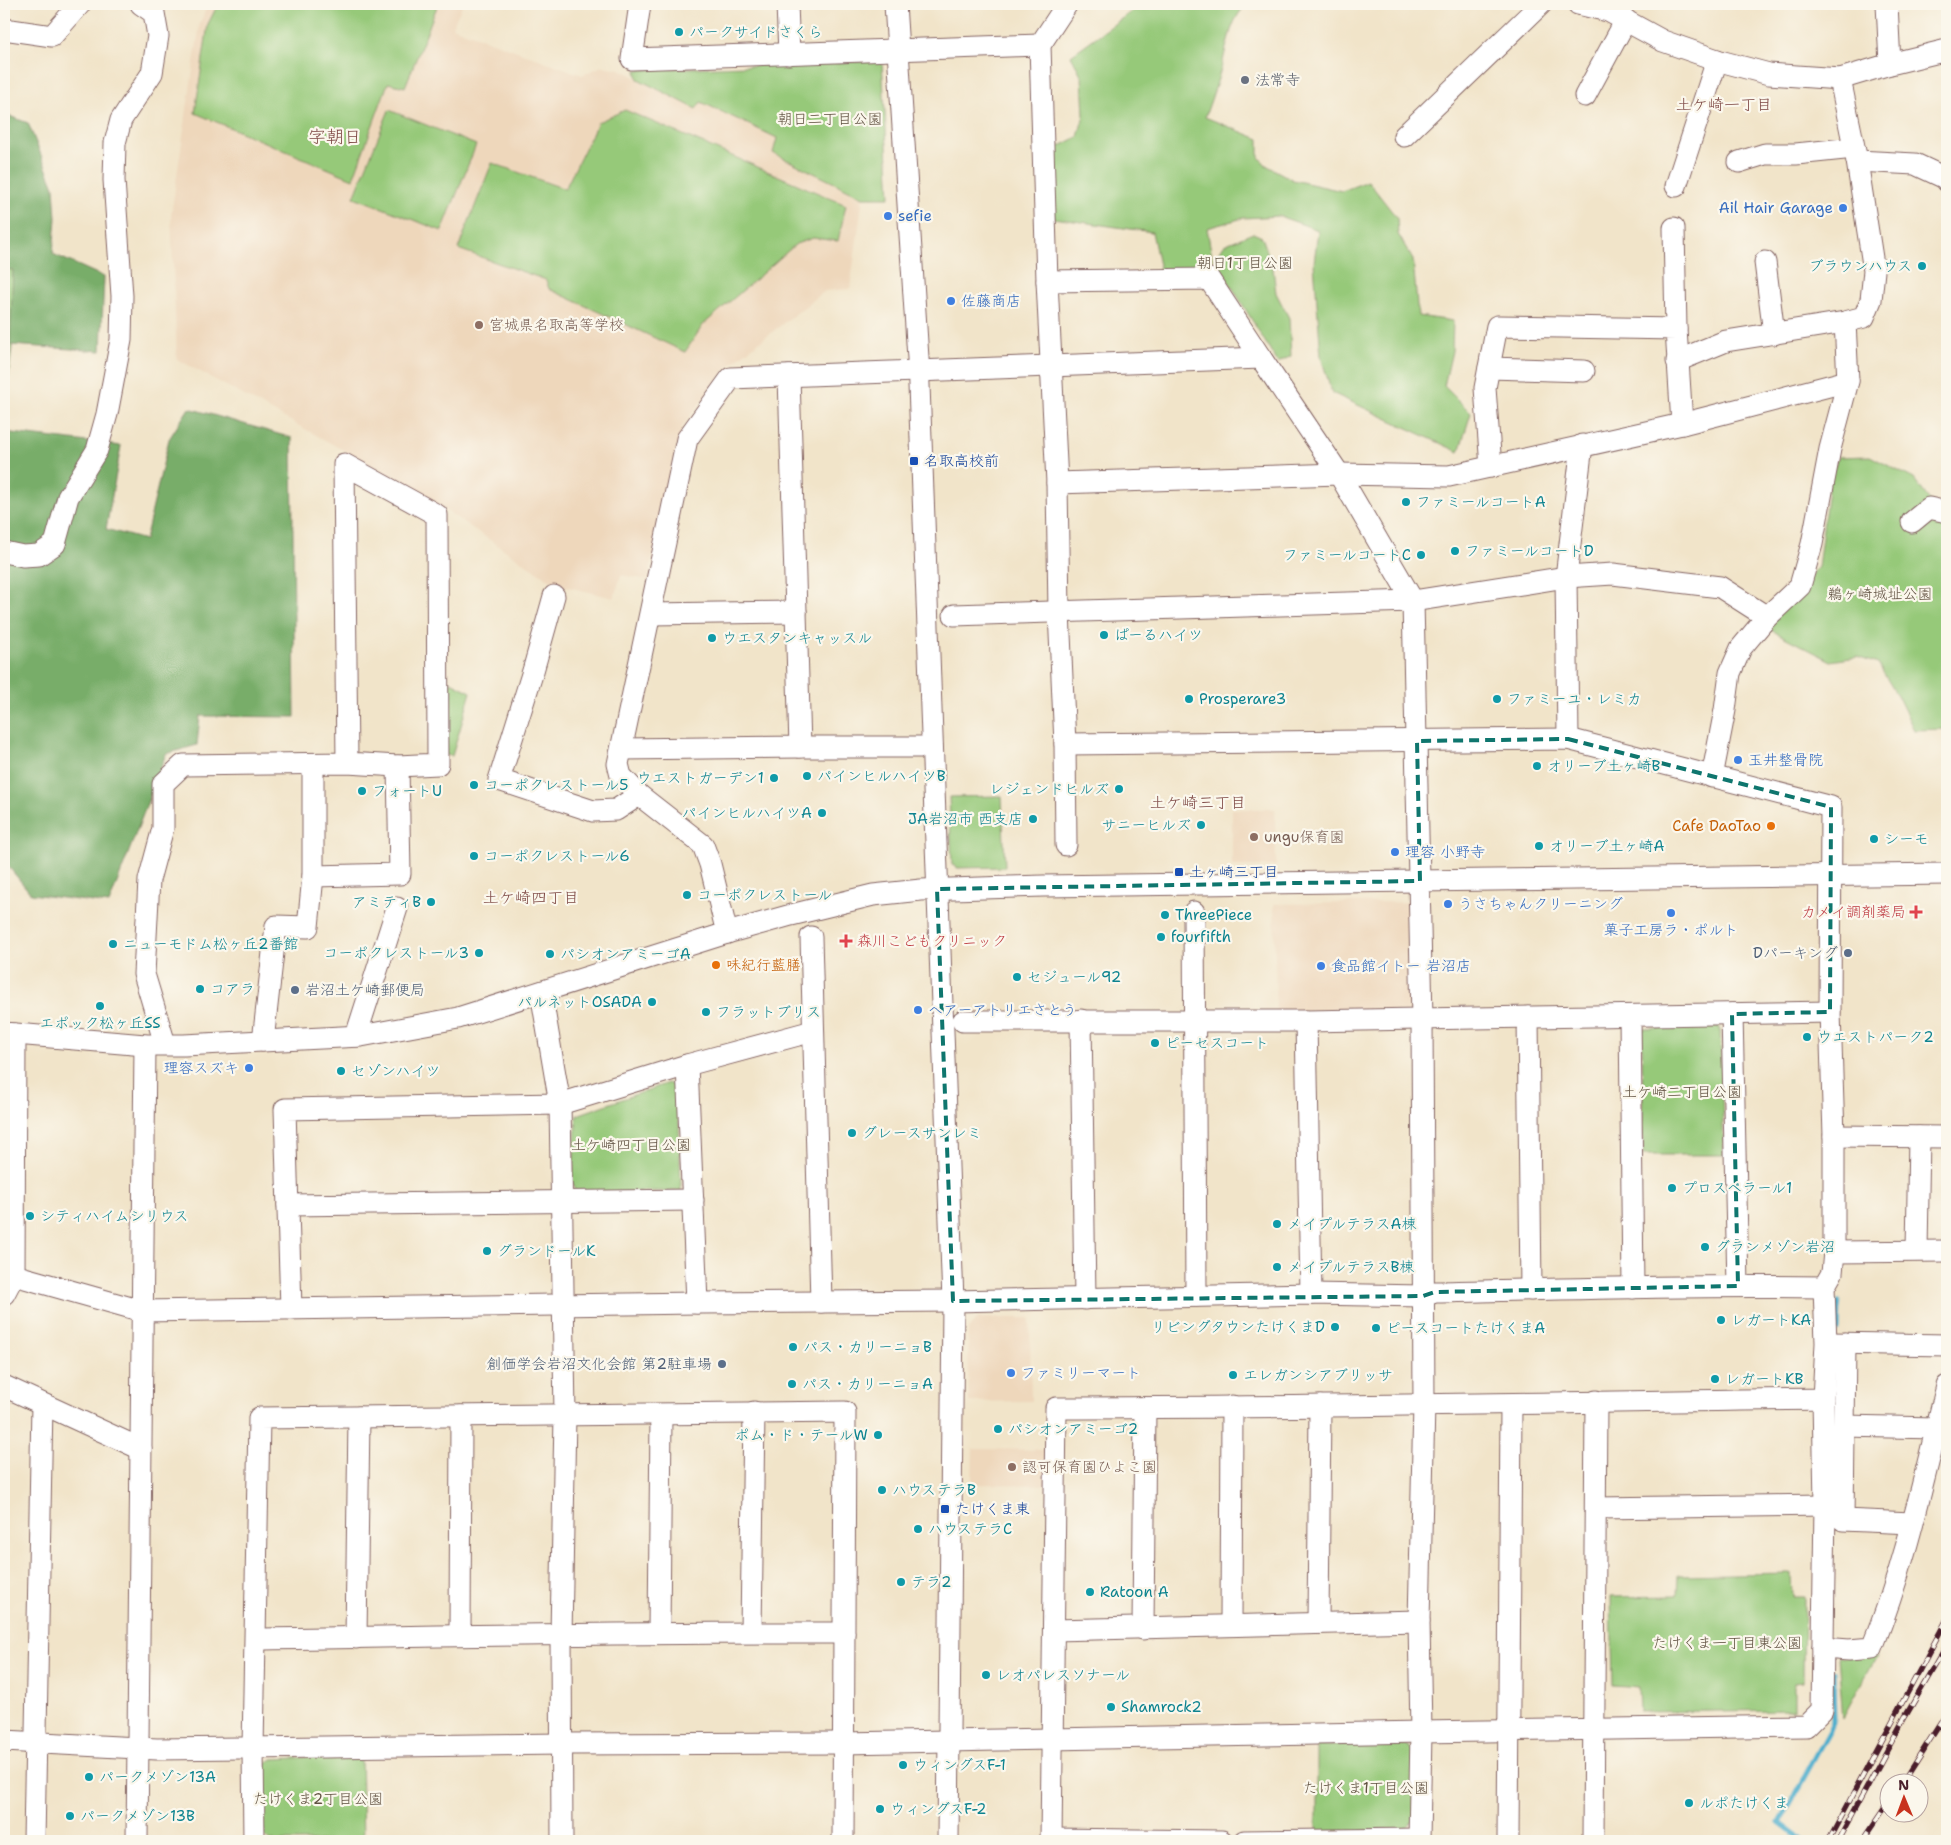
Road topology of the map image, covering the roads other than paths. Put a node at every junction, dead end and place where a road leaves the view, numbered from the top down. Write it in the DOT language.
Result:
graph roads {
  1 [pos="80,4"];
  2 [pos="141,4"];
  3 [pos="640,4"];
  4 [pos="787,4"];
  5 [pos="895,4"];
  6 [pos="1067,4"];
  7 [pos="1541,4"];
  8 [pos="1578,4"];
  9 [pos="1887,4"];
  10 [pos="1626,20"];
  11 [pos="4,29"];
  12 [pos="1040,45"];
  13 [pos="1947,50"];
  14 [pos="898,51"];
  15 [pos="789,54"];
  16 [pos="1717,60"];
  17 [pos="1890,64"];
  18 [pos="1840,79"];
  19 [pos="1585,96"];
  20 [pos="1404,136"];
  21 [pos="1855,154"];
  22 [pos="1739,162"];
  23 [pos="1946,179"];
  24 [pos="1676,186"];
  25 [pos="1674,228"];
  26 [pos="1766,262"];
  27 [pos="1047,281"];
  28 [pos="1845,322"];
  29 [pos="1676,329"];
  30 [pos="1774,334"];
  31 [pos="1261,358"];
  32 [pos="1676,361"];
  33 [pos="1050,366"];
  34 [pos="1489,368"];
  35 [pos="1584,370"];
  36 [pos="919,372"];
  37 [pos="789,376"];
  38 [pos="1848,381"];
  39 [pos="1682,424"];
  40 [pos="1582,445"];
  41 [pos="1491,467"];
  42 [pos="1339,474"];
  43 [pos="1057,483"];
  44 [pos="1947,512"];
  45 [pos="1912,522"];
  46 [pos="4,552"];
  47 [pos="1566,577"];
  48 [pos="554,596"];
  49 [pos="1413,601"];
  50 [pos="796,612"];
  51 [pos="1059,612"];
  52 [pos="651,614"];
  53 [pos="954,615"];
  54 [pos="1767,617"];
  55 [pos="1568,739"];
  56 [pos="1417,741"];
  57 [pos="1065,744"];
  58 [pos="800,747"];
  59 [pos="932,747"];
  60 [pos="622,749"];
  61 [pos="347,763"];
  62 [pos="313,765"];
  63 [pos="398,766"];
  64 [pos="1712,777"];
  65 [pos="639,795"];
  66 [pos="1066,846"];
  67 [pos="1947,874"];
  68 [pos="313,876"];
  69 [pos="1830,876"];
  70 [pos="1420,881"];
  71 [pos="937,889"];
  72 [pos="397,908"];
  73 [pos="1194,912"];
  74 [pos="727,933"];
  75 [pos="811,937"];
  76 [pos="541,992"];
  77 [pos="1830,1012"];
  78 [pos="1732,1014"];
  79 [pos="1630,1016"];
  80 [pos="1528,1017"];
  81 [pos="1422,1019"];
  82 [pos="1082,1020"];
  83 [pos="963,1021"];
  84 [pos="1306,1021"];
  85 [pos="1195,1022"];
  86 [pos="813,1031"];
  87 [pos="10,1033"];
  88 [pos="356,1036"];
  89 [pos="263,1041"];
  90 [pos="155,1045"];
  91 [pos="687,1065"];
  92 [pos="560,1104"];
  93 [pos="1834,1136"];
  94 [pos="1919,1137"];
  95 [pos="1947,1137"];
  96 [pos="693,1200"];
  97 [pos="562,1202"];
  98 [pos="288,1205"];
  99 [pos="1917,1250"];
  100 [pos="1947,1251"];
  101 [pos="1834,1252"];
  102 [pos="9,1275"];
  103 [pos="1738,1286"];
  104 [pos="1824,1287"];
  105 [pos="1633,1288"];
  106 [pos="1532,1290"];
  107 [pos="4,1294"];
  108 [pos="1311,1294"];
  109 [pos="1196,1296"];
  110 [pos="1423,1296"];
  111 [pos="1085,1299"];
  112 [pos="953,1301"];
  113 [pos="820,1302"];
  114 [pos="697,1303"];
  115 [pos="564,1306"];
  116 [pos="292,1309"];
  117 [pos="142,1311"];
  118 [pos="1835,1343"];
  119 [pos="1947,1345"];
  120 [pos="4,1386"];
  121 [pos="1947,1386"];
  122 [pos="1823,1399"];
  123 [pos="1596,1402"];
  124 [pos="42,1404"];
  125 [pos="1424,1405"];
  126 [pos="1511,1405"];
  127 [pos="1232,1406"];
  128 [pos="1320,1406"];
  129 [pos="1145,1408"];
  130 [pos="754,1412"];
  131 [pos="564,1415"];
  132 [pos="661,1415"];
  133 [pos="461,1416"];
  134 [pos="359,1417"];
  135 [pos="1844,1426"];
  136 [pos="1936,1428"];
  137 [pos="141,1449"];
  138 [pos="1825,1505"];
  139 [pos="1596,1508"];
  140 [pos="1912,1523"];
  141 [pos="1419,1621"];
  142 [pos="1318,1623"];
  143 [pos="1231,1625"];
  144 [pos="1143,1629"];
  145 [pos="1054,1630"];
  146 [pos="751,1632"];
  147 [pos="844,1632"];
  148 [pos="659,1633"];
  149 [pos="460,1635"];
  150 [pos="561,1636"];
  151 [pos="356,1638"];
  152 [pos="256,1639"];
  153 [pos="1823,1648"];
  154 [pos="1594,1730"];
  155 [pos="1509,1731"];
  156 [pos="1421,1732"];
  157 [pos="1054,1739"];
  158 [pos="950,1740"];
  159 [pos="4,1741"];
  160 [pos="844,1743"];
  161 [pos="37,1744"];
  162 [pos="563,1744"];
  163 [pos="252,1748"];
  164 [pos="138,1749"];
  165 [pos="1052,1840"];
  166 [pos="1324,1840"];
  167 [pos="1419,1840"];
  168 [pos="34,1841"];
  169 [pos="138,1841"];
  170 [pos="254,1841"];
  171 [pos="562,1841"];
  172 [pos="843,1841"];
  173 [pos="948,1841"];
  174 [pos="1140,1841"];
  175 [pos="1222,1841"];
  176 [pos="1244,1841"];
  177 [pos="1508,1841"];
  178 [pos="1593,1841"];
  1 -- 11 [label="street"];
  2 -- 46 [label="street"];
  3 -- 15 [label="street"];
  4 -- 15 [label="street"];
  5 -- 14 [label="street"];
  6 -- 12 [label="street"];
  7 -- 20 [label="street"];
  8 -- 10 [label="street"];
  9 -- 17 [label="street"];
  10 -- 16 [label="street"];
  10 -- 19 [label="street"];
  12 -- 14 [label="street"];
  12 -- 27 [label="street"];
  13 -- 17 [label="street"];
  14 -- 15 [label="street"];
  14 -- 36 [label="street"];
  16 -- 18 [label="street"];
  16 -- 24 [label="street"];
  17 -- 18 [label="street"];
  18 -- 21 [label="street"];
  21 -- 22 [label="street"];
  21 -- 23 [label="street"];
  21 -- 28 [label="street"];
  25 -- 29 [label="street"];
  26 -- 30 [label="street"];
  27 -- 31 [label="street"];
  27 -- 33 [label="street"];
  28 -- 30 [label="street"];
  28 -- 38 [label="street"];
  29 -- 32 [label="street"];
  29 -- 34 [label="street"];
  30 -- 32 [label="street"];
  31 -- 33 [label="street"];
  31 -- 42 [label="street"];
  32 -- 39 [label="street"];
  33 -- 36 [label="street"];
  33 -- 43 [label="street"];
  34 -- 35 [label="street"];
  34 -- 41 [label="street"];
  36 -- 37 [label="street"];
  36 -- 59 [label="street"];
  37 -- 50 [label="street"];
  37 -- 52 [label="street"];
  38 -- 39 [label="street"];
  38 -- 54 [label="street"];
  39 -- 40 [label="street"];
  40 -- 41 [label="street"];
  40 -- 47 [label="street"];
  41 -- 42 [label="street"];
  42 -- 43 [label="street"];
  42 -- 49 [label="street"];
  43 -- 51 [label="street"];
  44 -- 45 [label="street"];
  47 -- 49 [label="street"];
  47 -- 54 [label="street"];
  47 -- 55 [label="street"];
  48 -- 65 [label="street"];
  49 -- 51 [label="street"];
  49 -- 56 [label="street"];
  50 -- 52 [label="street"];
  50 -- 58 [label="street"];
  51 -- 53 [label="street"];
  51 -- 57 [label="street"];
  52 -- 60 [label="street"];
  54 -- 64 [label="street"];
  55 -- 56 [label="street"];
  55 -- 64 [label="street"];
  56 -- 57 [label="street"];
  56 -- 70 [label="street"];
  57 -- 66 [label="street"];
  58 -- 59 [label="street"];
  58 -- 60 [label="street"];
  59 -- 71 [label="street"];
  60 -- 65 [label="street"];
  61 -- 62 [label="street"];
  61 -- 63 [label="street"];
  61 -- 63 [label="street"];
  62 -- 68 [label="street"];
  62 -- 90 [label="street"];
  63 -- 68 [label="street"];
  64 -- 69 [label="street"];
  65 -- 74 [label="street"];
  67 -- 69 [label="street"];
  68 -- 89 [label="street"];
  69 -- 70 [label="street"];
  69 -- 77 [label="street"];
  70 -- 71 [label="street"];
  70 -- 81 [label="street"];
  71 -- 74 [label="street"];
  71 -- 112 [label="street"];
  72 -- 88 [label="street"];
  73 -- 85 [label="street"];
  74 -- 76 [label="street"];
  75 -- 86 [label="street"];
  76 -- 88 [label="street"];
  76 -- 92 [label="street"];
  77 -- 78 [label="street"];
  77 -- 93 [label="street"];
  78 -- 79 [label="street"];
  78 -- 103 [label="street"];
  79 -- 80 [label="street"];
  79 -- 105 [label="street"];
  80 -- 81 [label="street"];
  80 -- 106 [label="street"];
  81 -- 84 [label="street"];
  81 -- 110 [label="street"];
  82 -- 83 [label="street"];
  82 -- 85 [label="street"];
  82 -- 111 [label="street"];
  84 -- 85 [label="street"];
  84 -- 108 [label="street"];
  85 -- 109 [label="street"];
  86 -- 91 [label="street"];
  86 -- 113 [label="street"];
  87 -- 90 [label="street"];
  87 -- 102 [label="street"];
  88 -- 89 [label="street"];
  89 -- 90 [label="street"];
  90 -- 117 [label="street"];
  91 -- 92 [label="street"];
  91 -- 96 [label="street"];
  92 -- 97 [label="street"];
  92 -- 98 [label="street"];
  93 -- 94 [label="street"];
  93 -- 101 [label="street"];
  94 -- 95 [label="street"];
  94 -- 99 [label="street"];
  96 -- 97 [label="street"];
  96 -- 114 [label="street"];
  97 -- 98 [label="street"];
  97 -- 115 [label="street"];
  98 -- 116 [label="street"];
  99 -- 100 [label="street"];
  99 -- 101 [label="street"];
  101 -- 104 [label="street"];
  102 -- 107 [label="street"];
  102 -- 117 [label="street"];
  103 -- 104 [label="street"];
  103 -- 105 [label="street"];
  104 -- 118 [label="street"];
  105 -- 106 [label="street"];
  106 -- 110 [label="street"];
  108 -- 109 [label="street"];
  108 -- 110 [label="street"];
  109 -- 111 [label="street"];
  110 -- 125 [label="street"];
  111 -- 112 [label="street"];
  112 -- 113 [label="street"];
  112 -- 158 [label="street"];
  113 -- 114 [label="street"];
  114 -- 115 [label="street"];
  115 -- 116 [label="street"];
  115 -- 131 [label="street"];
  116 -- 117 [label="street"];
  117 -- 137 [label="street"];
  118 -- 119 [label="street"];
  118 -- 122 [label="street"];
  118 -- 135 [label="street"];
  120 -- 124 [label="street"];
  121 -- 136 [label="street"];
  122 -- 123 [label="street"];
  122 -- 138 [label="street"];
  123 -- 126 [label="street"];
  123 -- 139 [label="street"];
  124 -- 137 [label="street"];
  124 -- 161 [label="street"];
  125 -- 126 [label="street"];
  125 -- 128 [label="street"];
  125 -- 141 [label="street"];
  126 -- 155 [label="street"];
  127 -- 128 [label="street"];
  127 -- 129 [label="street"];
  127 -- 143 [label="street"];
  128 -- 142 [label="street"];
  129 -- 144 [label="street"];
  129 -- 145 [label="street"];
  130 -- 132 [label="street"];
  130 -- 146 [label="street"];
  130 -- 147 [label="street"];
  131 -- 132 [label="street"];
  131 -- 133 [label="street"];
  131 -- 150 [label="street"];
  132 -- 148 [label="street"];
  133 -- 134 [label="street"];
  133 -- 149 [label="street"];
  134 -- 151 [label="street"];
  134 -- 152 [label="street"];
  135 -- 136 [label="street"];
  135 -- 140 [label="street"];
  136 -- 140 [label="street"];
  137 -- 164 [label="street"];
  138 -- 139 [label="street"];
  138 -- 153 [label="street"];
  139 -- 154 [label="street"];
  140 -- 153 [label="street"];
  141 -- 142 [label="street"];
  141 -- 156 [label="street"];
  142 -- 143 [label="street"];
  143 -- 144 [label="street"];
  144 -- 145 [label="street"];
  145 -- 157 [label="street"];
  146 -- 147 [label="street"];
  146 -- 148 [label="street"];
  147 -- 160 [label="street"];
  148 -- 150 [label="street"];
  149 -- 150 [label="street"];
  149 -- 151 [label="street"];
  150 -- 162 [label="street"];
  151 -- 152 [label="street"];
  152 -- 163 [label="street"];
  153 -- 154 [label="street"];
  154 -- 155 [label="street"];
  154 -- 178 [label="street"];
  155 -- 156 [label="street"];
  155 -- 177 [label="street"];
  156 -- 157 [label="street"];
  156 -- 167 [label="street"];
  157 -- 158 [label="street"];
  157 -- 165 [label="street"];
  158 -- 160 [label="street"];
  158 -- 173 [label="street"];
  159 -- 161 [label="street"];
  160 -- 162 [label="street"];
  160 -- 172 [label="street"];
  161 -- 164 [label="street"];
  161 -- 168 [label="street"];
  162 -- 163 [label="street"];
  162 -- 171 [label="street"];
  163 -- 164 [label="street"];
  163 -- 170 [label="street"];
  164 -- 169 [label="street"];
  165 -- 174 [label="street"];
  166 -- 167 [label="street"];
  166 -- 176 [label="street"];
  174 -- 175 [label="street"];
}
